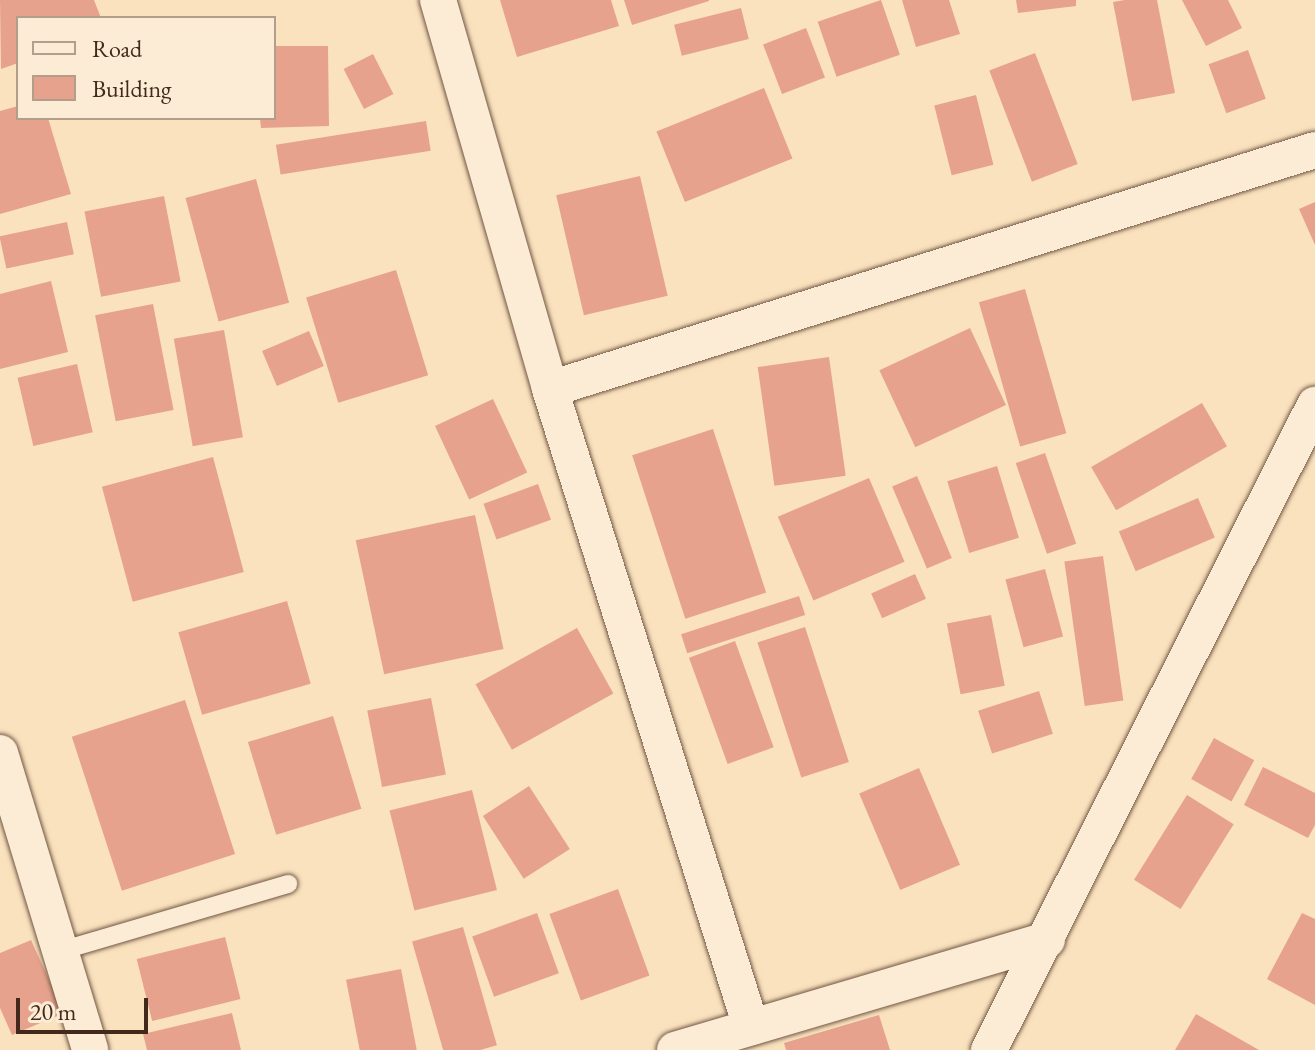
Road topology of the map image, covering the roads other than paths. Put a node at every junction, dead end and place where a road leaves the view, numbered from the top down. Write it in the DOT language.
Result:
graph roads {
  1 [pos="438,0"];
  2 [pos="1315,150"];
  3 [pos="550,389"];
  4 [pos="1315,405"];
  5 [pos="0,753"];
  6 [pos="288,884"];
  7 [pos="1047,940"];
  8 [pos="60,951"];
  9 [pos="751,1027"];
  10 [pos="90,1050"];
  11 [pos="675,1050"];
  12 [pos="989,1050"];
  1 -- 3 [label="street"];
  2 -- 3 [label="street"];
  3 -- 9 [label="street"];
  4 -- 7 [label="street"];
  5 -- 8 [label="street"];
  6 -- 8 [label="lane"];
  7 -- 9 [label="street"];
  7 -- 12 [label="street"];
  8 -- 10 [label="street"];
  9 -- 11 [label="street"];
}
